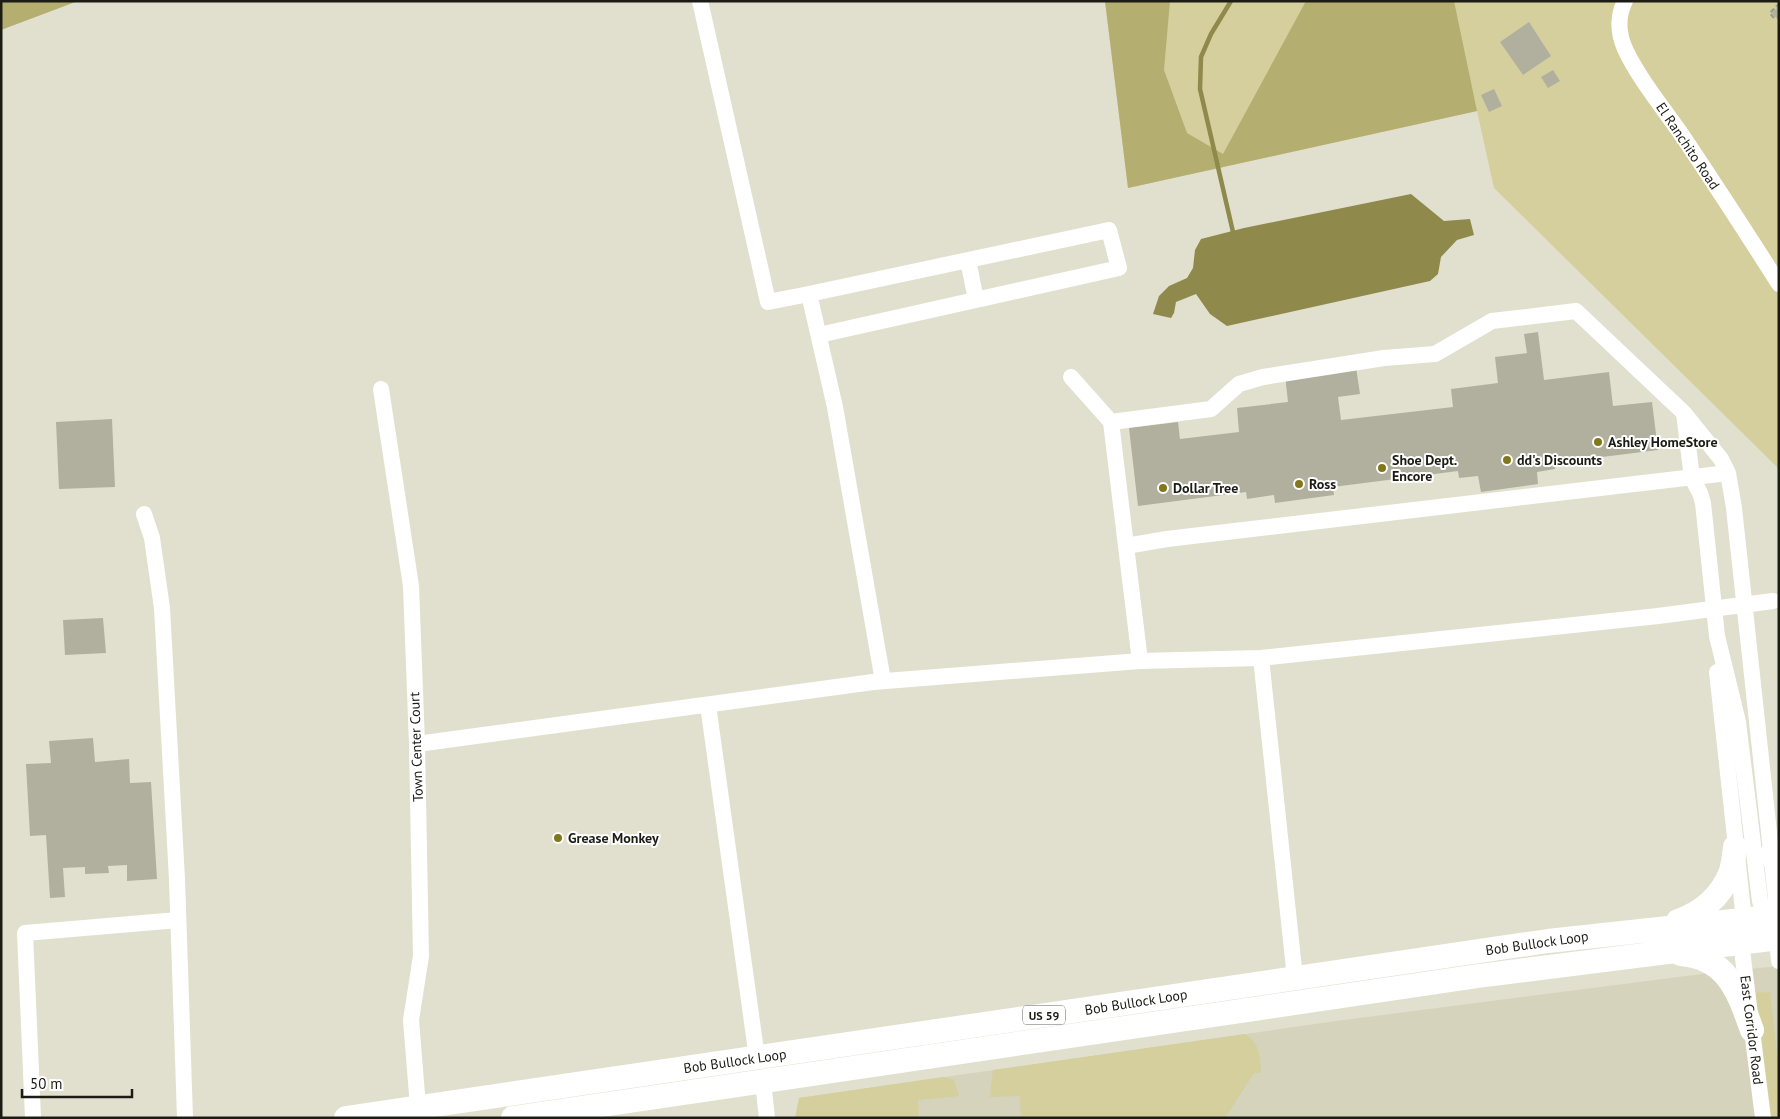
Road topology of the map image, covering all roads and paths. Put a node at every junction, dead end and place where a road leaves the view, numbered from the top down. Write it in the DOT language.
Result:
graph roads {
  1 [pos="700,1"];
  2 [pos="1625,1"];
  3 [pos="1779,4"];
  4 [pos="1774,18"];
  5 [pos="968,260"];
  6 [pos="1779,284"];
  7 [pos="809,294"];
  8 [pos="976,300"];
  9 [pos="819,334"];
  10 [pos="1071,377"];
  11 [pos="381,389"];
  12 [pos="1684,412"];
  13 [pos="1112,422"];
  14 [pos="1728,473"];
  15 [pos="1692,478"];
  16 [pos="144,514"];
  17 [pos="1126,546"];
  18 [pos="1773,602"];
  19 [pos="1744,604"];
  20 [pos="1714,608"];
  21 [pos="1261,658"];
  22 [pos="1140,661"];
  23 [pos="883,681"];
  24 [pos="708,705"];
  25 [pos="417,744"];
  26 [pos="1735,847"];
  27 [pos="1775,862"];
  28 [pos="178,920"];
  29 [pos="1652,929"];
  30 [pos="1768,931"];
  31 [pos="1665,952"];
  32 [pos="1295,978"];
  33 [pos="1752,1030"];
  34 [pos="893,1038"];
  35 [pos="757,1058"];
  36 [pos="764,1082"];
  37 [pos="644,1099"];
  38 [pos="418,1107"];
  39 [pos="605,1111"];
  40 [pos="33,1118"];
  41 [pos="185,1118"];
  42 [pos="346,1118"];
  43 [pos="513,1118"];
  44 [pos="766,1118"];
  45 [pos="1763,1118"];
  1 -- 7 [label="street"];
  2 -- 6 [label="street, El Ranchito Road"];
  3 -- 4 [label="path"];
  5 -- 7 [label="street"];
  5 -- 8 [label="street"];
  5 -- 8 [label="street"];
  7 -- 9 [label="street"];
  8 -- 9 [label="street"];
  9 -- 23 [label="street"];
  10 -- 13 [label="street"];
  11 -- 25 [label="street, Town Center Court"];
  12 -- 13 [label="street"];
  12 -- 14 [label="street"];
  12 -- 15 [label="street"];
  13 -- 17 [label="street"];
  14 -- 15 [label="street"];
  14 -- 19 [label="street"];
  15 -- 17 [label="street"];
  15 -- 20 [label="street"];
  16 -- 28 [label="street"];
  17 -- 22 [label="street"];
  18 -- 19 [label="street"];
  19 -- 20 [label="street"];
  19 -- 27 [label="street"];
  20 -- 21 [label="street"];
  20 -- 26 [label="street"];
  20 -- 30 [label="street"];
  21 -- 22 [label="street"];
  21 -- 32 [label="street"];
  22 -- 23 [label="street"];
  23 -- 24 [label="street"];
  24 -- 25 [label="street"];
  24 -- 35 [label="street"];
  25 -- 38 [label="street, Town Center Court"];
  26 -- 29 [label="highway"];
  26 -- 30 [label="street"];
  27 -- 30 [label="street"];
  28 -- 40 [label="street"];
  28 -- 41 [label="street"];
  29 -- 30 [label="highway, Bob Bullock Loop / US 59"];
  29 -- 32 [label="highway, Bob Bullock Loop / US 59"];
  30 -- 31 [label="highway, Bob Bullock Loop / US 59"];
  30 -- 33 [label="street, East Corridor Road"];
  31 -- 33 [label="highway"];
  31 -- 36 [label="highway, Bob Bullock Loop / US 59"];
  32 -- 34 [label="highway, Bob Bullock Loop / US 59"];
  33 -- 45 [label="street, East Corridor Road"];
  34 -- 35 [label="highway, Bob Bullock Loop / US 59"];
  34 -- 36 [label="highway"];
  35 -- 37 [label="highway"];
  35 -- 38 [label="highway, Bob Bullock Loop / US 59"];
  36 -- 37 [label="highway, Bob Bullock Loop / US 59"];
  36 -- 44 [label="street"];
  37 -- 39 [label="highway, Bob Bullock Loop / US 59"];
  38 -- 42 [label="highway, Bob Bullock Loop / US 59"];
  39 -- 43 [label="highway, Bob Bullock Loop / US 59"];
}
